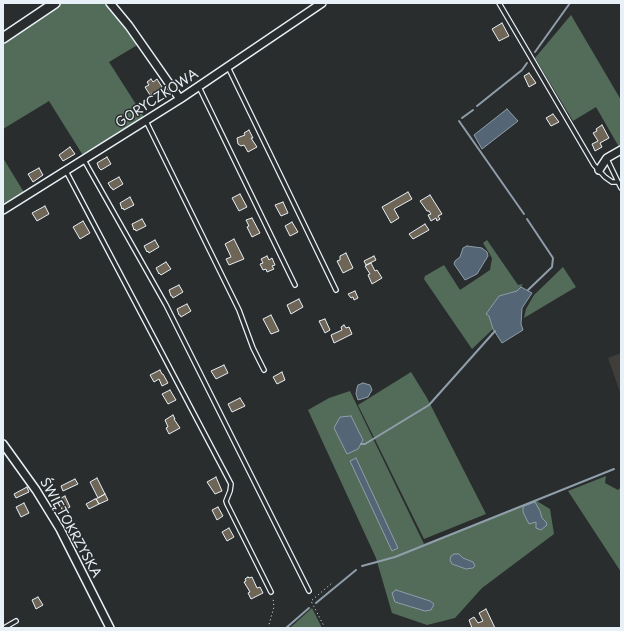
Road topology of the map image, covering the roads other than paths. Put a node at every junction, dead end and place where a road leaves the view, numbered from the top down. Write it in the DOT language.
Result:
graph roads {
  1 [pos="55,3"];
  2 [pos="110,3"];
  3 [pos="322,3"];
  4 [pos="500,3"];
  5 [pos="3,38"];
  6 [pos="228,67"];
  7 [pos="199,87"];
  8 [pos="180,99"];
  9 [pos="146,121"];
  10 [pos="621,150"];
  11 [pos="607,158"];
  12 [pos="84,160"];
  13 [pos="599,170"];
  14 [pos="66,171"];
  15 [pos="618,182"];
  16 [pos="621,188"];
  17 [pos="3,210"];
  18 [pos="295,285"];
  19 [pos="336,290"];
  20 [pos="264,370"];
  21 [pos="3,444"];
  22 [pos="309,591"];
  23 [pos="271,592"];
  24 [pos="16,621"];
  25 [pos="4,628"];
  26 [pos="110,628"];
  1 -- 5 [label="street"];
  2 -- 8 [label="street"];
  3 -- 6 [label="street, GORYCZKOWA"];
  4 -- 13 [label="lane"];
  6 -- 7 [label="street, GORYCZKOWA"];
  6 -- 19 [label="lane"];
  7 -- 8 [label="street, GORYCZKOWA"];
  7 -- 18 [label="lane"];
  8 -- 9 [label="street, GORYCZKOWA"];
  9 -- 12 [label="street, GORYCZKOWA"];
  9 -- 20 [label="lane"];
  10 -- 11 [label="street"];
  11 -- 13 [label="street"];
  11 -- 15 [label="lane"];
  12 -- 14 [label="street, GORYCZKOWA"];
  12 -- 22 [label="lane"];
  13 -- 15 [label="lane"];
  14 -- 17 [label="street, GORYCZKOWA"];
  14 -- 23 [label="lane"];
  15 -- 16 [label="lane"];
  21 -- 26 [label="street, ŚWIĘTOKRZYSKA"];
  24 -- 25 [label="lane"];
}
